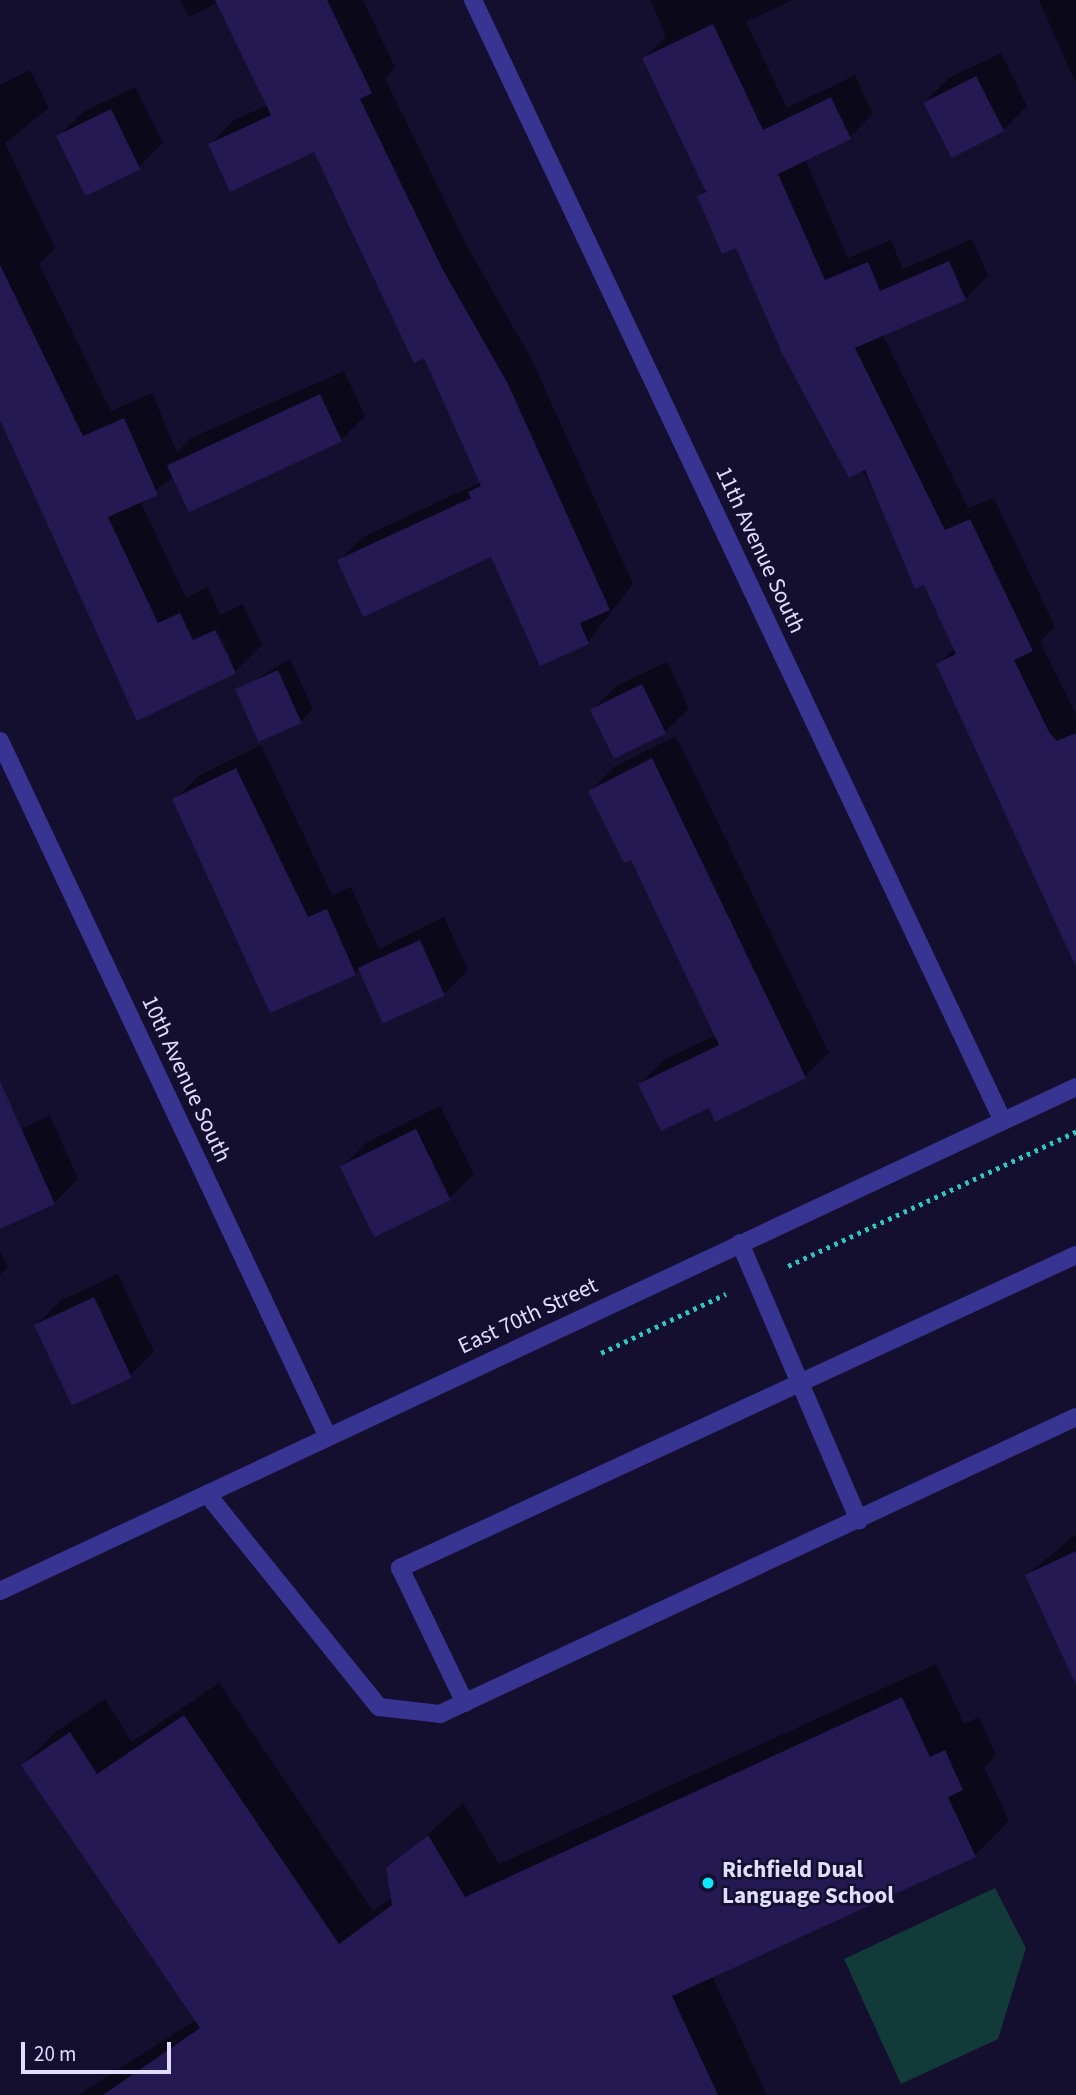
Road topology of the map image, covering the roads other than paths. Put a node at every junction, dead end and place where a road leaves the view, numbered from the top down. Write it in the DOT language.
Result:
graph roads {
  1 [pos="473,0"];
  2 [pos="0,741"];
  3 [pos="1076,1087"];
  4 [pos="1003,1121"];
  5 [pos="740,1244"];
  6 [pos="1076,1255"];
  7 [pos="798,1382"];
  8 [pos="1076,1417"];
  9 [pos="328,1437"];
  10 [pos="207,1494"];
  11 [pos="859,1521"];
  12 [pos="0,1591"];
  13 [pos="464,1703"];
  1 -- 4 [label="street, 11th Avenue South"];
  2 -- 9 [label="street, 10th Avenue South"];
  3 -- 4 [label="street, East 70th Street"];
  4 -- 5 [label="street, East 70th Street"];
  5 -- 7 [label="street"];
  5 -- 9 [label="street, East 70th Street"];
  6 -- 7 [label="street"];
  7 -- 11 [label="street"];
  7 -- 13 [label="street"];
  8 -- 11 [label="street"];
  9 -- 10 [label="street, East 70th Street"];
  10 -- 12 [label="street, East 70th Street"];
  10 -- 13 [label="street"];
  11 -- 13 [label="street"];
}
